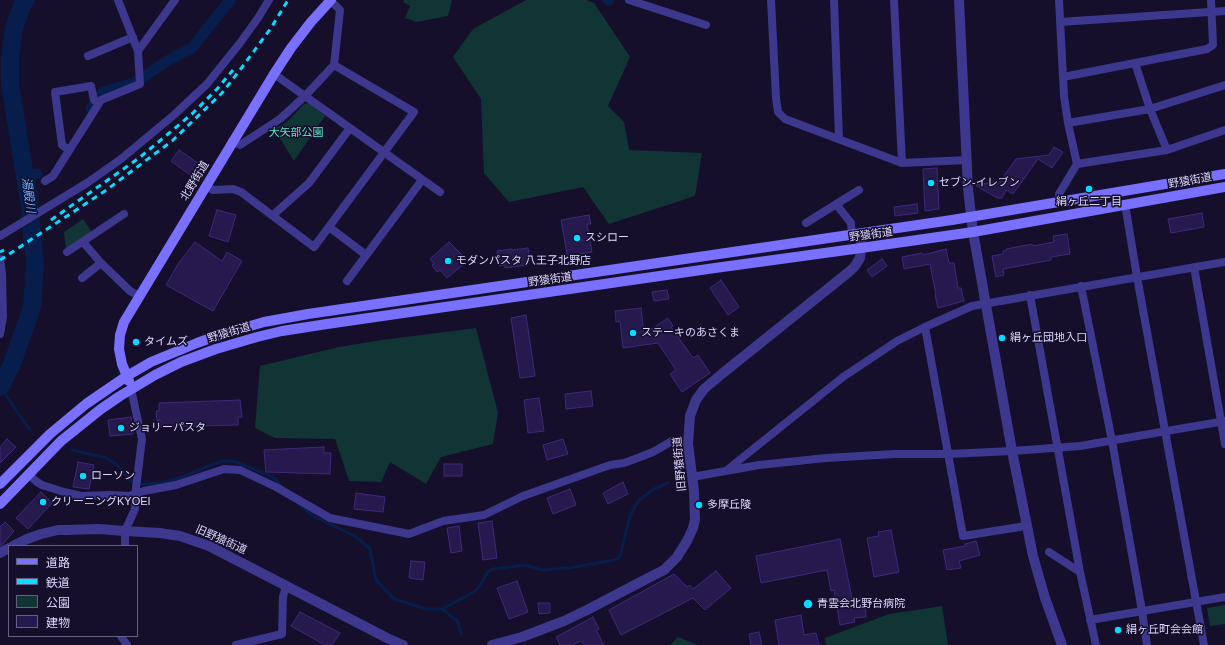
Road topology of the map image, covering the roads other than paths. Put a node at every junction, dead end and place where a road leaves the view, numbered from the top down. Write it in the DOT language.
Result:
graph roads {
  1 [pos="175,0"];
  2 [pos="269,0"];
  3 [pos="331,0"];
  4 [pos="629,0"];
  5 [pos="771,0"];
  6 [pos="834,0"];
  7 [pos="894,0"];
  8 [pos="959,0"];
  9 [pos="1059,0"];
  10 [pos="1211,0"];
  11 [pos="119,1"];
  12 [pos="1225,11"];
  13 [pos="1212,12"];
  14 [pos="1060,22"];
  15 [pos="706,25"];
  16 [pos="133,37"];
  17 [pos="138,51"];
  18 [pos="88,56"];
  19 [pos="1135,63"];
  20 [pos="334,65"];
  21 [pos="274,74"];
  22 [pos="1063,77"];
  23 [pos="1225,85"];
  24 [pos="305,96"];
  25 [pos="99,103"];
  26 [pos="1150,109"];
  27 [pos="1068,123"];
  28 [pos="350,128"];
  29 [pos="1225,130"];
  30 [pos="839,139"];
  31 [pos="232,141"];
  32 [pos="70,150"];
  33 [pos="1167,150"];
  34 [pos="384,153"];
  35 [pos="967,160"];
  36 [pos="902,163"];
  37 [pos="1077,164"];
  38 [pos="1225,174"];
  39 [pos="422,180"];
  40 [pos="45,181"];
  41 [pos="206,186"];
  42 [pos="1225,187"];
  43 [pos="859,190"];
  44 [pos="440,192"];
  45 [pos="1060,202"];
  46 [pos="836,204"];
  47 [pos="1125,204"];
  48 [pos="124,214"];
  49 [pos="273,215"];
  50 [pos="970,217"];
  51 [pos="806,223"];
  52 [pos="329,227"];
  53 [pos="973,232"];
  54 [pos="3,234"];
  55 [pos="857,234"];
  56 [pos="83,242"];
  57 [pos="861,248"];
  58 [pos="67,252"];
  59 [pos="366,255"];
  60 [pos="0,259"];
  61 [pos="1225,262"];
  62 [pos="101,263"];
  63 [pos="1194,267"];
  64 [pos="1,275"];
  65 [pos="1137,277"];
  66 [pos="82,278"];
  67 [pos="347,281"];
  68 [pos="1081,286"];
  69 [pos="1030,295"];
  70 [pos="139,296"];
  71 [pos="986,303"];
  72 [pos="925,327"];
  73 [pos="0,334"];
  74 [pos="127,376"];
  75 [pos="131,389"];
  76 [pos="1223,422"];
  77 [pos="1165,430"];
  78 [pos="672,441"];
  79 [pos="1112,441"];
  80 [pos="1225,444"];
  81 [pos="1058,448"];
  82 [pos="1012,451"];
  83 [pos="948,454"];
  84 [pos="727,470"];
  85 [pos="28,474"];
  86 [pos="692,477"];
  87 [pos="0,484"];
  88 [pos="136,491"];
  89 [pos="0,504"];
  90 [pos="1026,526"];
  91 [pos="125,531"];
  92 [pos="15,545"];
  93 [pos="125,545"];
  94 [pos="1049,552"];
  95 [pos="1080,572"];
  96 [pos="286,586"];
  97 [pos="1225,597"];
  98 [pos="1197,602"];
  99 [pos="1142,611"];
  100 [pos="1090,620"];
  101 [pos="236,645"];
  102 [pos="403,645"];
  103 [pos="492,645"];
  104 [pos="1062,645"];
  105 [pos="1096,645"];
  106 [pos="1147,645"];
  107 [pos="1204,645"];
  1 -- 17 [label="street"];
  2 -- 54 [label="street"];
  3 -- 20 [label="street"];
  3 -- 21 [label="main road, 北野街道"];
  4 -- 15 [label="street"];
  5 -- 30 [label="street"];
  6 -- 30 [label="street"];
  7 -- 36 [label="street"];
  8 -- 35 [label="street"];
  9 -- 14 [label="street"];
  10 -- 13 [label="street"];
  11 -- 16 [label="street"];
  12 -- 13 [label="street"];
  13 -- 14 [label="street"];
  13 -- 19 [label="street"];
  14 -- 22 [label="street"];
  16 -- 17 [label="street"];
  16 -- 18 [label="street"];
  17 -- 25 [label="street"];
  19 -- 22 [label="street"];
  19 -- 26 [label="street"];
  20 -- 24 [label="street"];
  20 -- 34 [label="street"];
  21 -- 24 [label="street"];
  21 -- 31 [label="main road, 北野街道"];
  22 -- 27 [label="street"];
  23 -- 26 [label="street"];
  24 -- 28 [label="street"];
  24 -- 31 [label="street"];
  25 -- 32 [label="street"];
  25 -- 32 [label="street"];
  26 -- 27 [label="street"];
  26 -- 33 [label="street"];
  27 -- 37 [label="street"];
  28 -- 34 [label="street"];
  28 -- 49 [label="street"];
  29 -- 33 [label="street"];
  30 -- 36 [label="street"];
  31 -- 41 [label="main road, 北野街道"];
  32 -- 40 [label="street"];
  33 -- 37 [label="street"];
  34 -- 39 [label="street"];
  34 -- 52 [label="street"];
  35 -- 36 [label="street"];
  35 -- 50 [label="street"];
  37 -- 45 [label="street"];
  38 -- 45 [label="main road, 野猿街道"];
  39 -- 44 [label="street"];
  39 -- 59 [label="street"];
  41 -- 49 [label="street"];
  41 -- 70 [label="main road, 北野街道"];
  42 -- 47 [label="main road, 野猿街道"];
  43 -- 46 [label="street"];
  45 -- 50 [label="main road, 野猿街道"];
  46 -- 51 [label="street"];
  46 -- 55 [label="street"];
  47 -- 53 [label="main road, 野猿街道"];
  47 -- 65 [label="street"];
  48 -- 56 [label="street"];
  49 -- 52 [label="street"];
  50 -- 53 [label="street"];
  50 -- 55 [label="main road, 野猿街道"];
  52 -- 59 [label="street"];
  53 -- 57 [label="main road, 野猿街道"];
  53 -- 71 [label="street"];
  55 -- 57 [label="street, 旧野猿街道"];
  55 -- 74 [label="main road, 野猿街道"];
  56 -- 58 [label="street"];
  56 -- 62 [label="street"];
  57 -- 75 [label="main road, 野猿街道"];
  57 -- 86 [label="street, 旧野猿街道"];
  59 -- 67 [label="street"];
  60 -- 64 [label="street"];
  61 -- 63 [label="street"];
  62 -- 66 [label="street"];
  62 -- 70 [label="street"];
  63 -- 65 [label="street"];
  63 -- 76 [label="street"];
  64 -- 73 [label="street"];
  65 -- 68 [label="street"];
  65 -- 77 [label="street"];
  68 -- 69 [label="street"];
  68 -- 79 [label="street"];
  69 -- 71 [label="street"];
  69 -- 81 [label="street"];
  70 -- 74 [label="main road, 北野街道"];
  71 -- 72 [label="street"];
  71 -- 82 [label="street"];
  72 -- 83 [label="street"];
  72 -- 84 [label="street"];
  74 -- 75 [label="main road, 北野街道"];
  74 -- 87 [label="main road, 野猿街道"];
  75 -- 85 [label="main road, 野猿街道"];
  75 -- 88 [label="street"];
  76 -- 77 [label="street"];
  76 -- 80 [label="street"];
  77 -- 79 [label="street"];
  77 -- 98 [label="street"];
  78 -- 88 [label="street"];
  79 -- 81 [label="street"];
  79 -- 99 [label="street"];
  81 -- 82 [label="street"];
  81 -- 95 [label="street"];
  82 -- 83 [label="street"];
  82 -- 90 [label="street"];
  83 -- 84 [label="street"];
  83 -- 90 [label="street"];
  84 -- 86 [label="street"];
  85 -- 88 [label="street"];
  85 -- 89 [label="main road, 野猿街道"];
  86 -- 103 [label="street, 旧野猿街道"];
  88 -- 91 [label="street"];
  90 -- 104 [label="street"];
  91 -- 92 [label="street, 旧野猿街道"];
  91 -- 93 [label="street"];
  91 -- 96 [label="street, 旧野猿街道"];
  94 -- 95 [label="street"];
  95 -- 100 [label="street"];
  96 -- 101 [label="street"];
  96 -- 102 [label="street, 旧野猿街道"];
  97 -- 98 [label="street"];
  98 -- 99 [label="street"];
  98 -- 107 [label="street"];
  99 -- 100 [label="street"];
  99 -- 106 [label="street"];
  100 -- 105 [label="street"];
}
